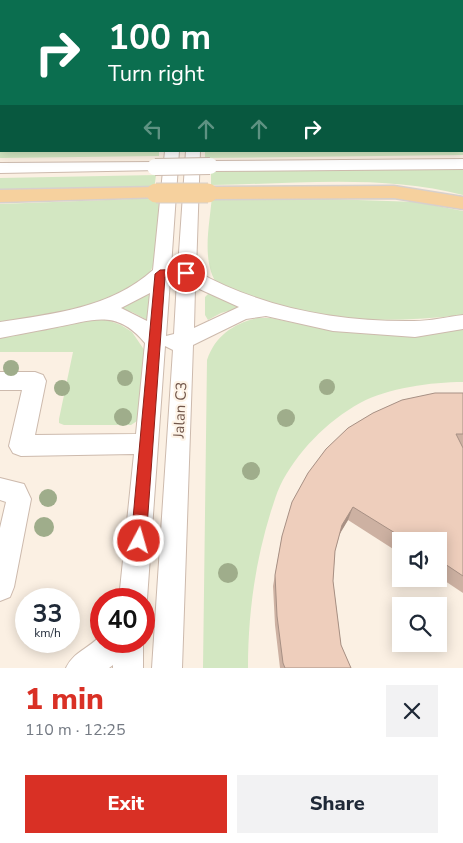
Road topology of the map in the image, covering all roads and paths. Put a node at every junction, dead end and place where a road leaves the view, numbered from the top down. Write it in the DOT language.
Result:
graph roads {
  1 [pos="172,152"];
  2 [pos="193,152"];
  3 [pos="463,164"];
  4 [pos="0,168"];
  5 [pos="351,193"];
  6 [pos="0,196"];
  7 [pos="463,203"];
  8 [pos="463,208"];
  9 [pos="186,273"];
  10 [pos="160,274"];
  11 [pos="268,309"];
  12 [pos="88,311"];
  13 [pos="463,322"];
  14 [pos="0,330"];
  15 [pos="184,341"];
  16 [pos="156,342"];
  17 [pos="0,381"];
  18 [pos="148,444"];
  19 [pos="0,489"];
  20 [pos="0,587"];
  21 [pos="134,588"];
  22 [pos="105,653"];
  23 [pos="129,653"];
  24 [pos="81,668"];
  25 [pos="128,668"];
  26 [pos="167,668"];
  1 -- 10 [label="street, Jalan C3"];
  2 -- 9 [label="street, Jalan C3"];
  3 -- 4 [label="street, bridge"];
  5 -- 6 [label="main road, bridge"];
  5 -- 7 [label="main road"];
  5 -- 8 [label="street"];
  9 -- 10 [label="street"];
  9 -- 11 [label="street"];
  9 -- 15 [label="street, Jalan C3"];
  10 -- 12 [label="street"];
  10 -- 16 [label="street, Jalan C3"];
  11 -- 13 [label="street"];
  11 -- 15 [label="street"];
  12 -- 14 [label="street"];
  12 -- 16 [label="street"];
  15 -- 16 [label="street"];
  15 -- 26 [label="street, Jalan C3"];
  16 -- 18 [label="street, Jalan C3"];
  17 -- 18 [label="street"];
  18 -- 21 [label="street, Jalan C3"];
  19 -- 20 [label="street"];
  22 -- 24 [label="street"];
  23 -- 25 [label="street"];
}
